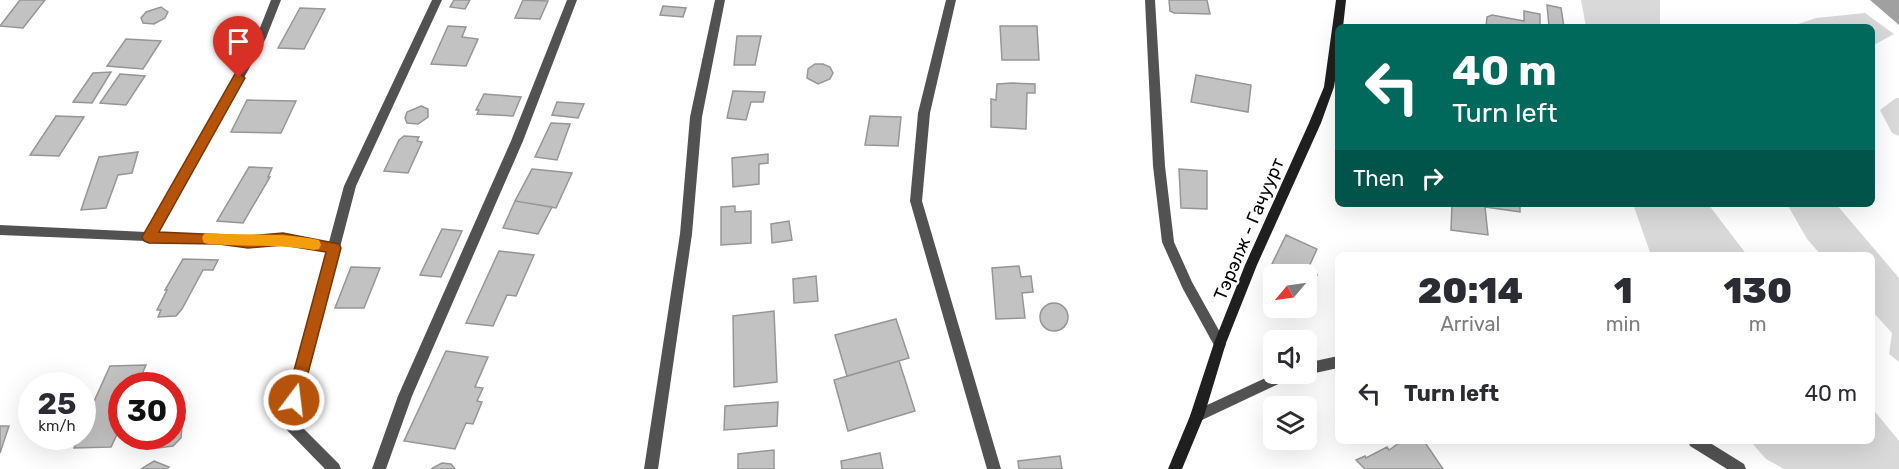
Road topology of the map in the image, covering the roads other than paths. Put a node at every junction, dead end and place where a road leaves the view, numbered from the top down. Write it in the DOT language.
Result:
graph roads {
  1 [pos="276,0"];
  2 [pos="437,0"];
  3 [pos="572,0"];
  4 [pos="720,0"];
  5 [pos="951,0"];
  6 [pos="1150,0"];
  7 [pos="1341,0"];
  8 [pos="1338,24"];
  9 [pos="1335,44"];
  10 [pos="0,230"];
  11 [pos="149,237"];
  12 [pos="334,248"];
  13 [pos="1220,343"];
  14 [pos="1335,363"];
  15 [pos="1317,367"];
  16 [pos="1265,384"];
  17 [pos="1197,417"];
  18 [pos="1700,444"];
  19 [pos="334,469"];
  20 [pos="379,469"];
  21 [pos="651,469"];
  22 [pos="994,469"];
  23 [pos="1175,469"];
  24 [pos="1739,469"];
  1 -- 11 [label="street"];
  2 -- 12 [label="street"];
  3 -- 20 [label="street"];
  4 -- 21 [label="street"];
  5 -- 22 [label="street"];
  6 -- 13 [label="street"];
  7 -- 8 [label="main road, Тэрэлж - Гачуурт"];
  9 -- 13 [label="main road, Тэрэлж - Гачуурт"];
  10 -- 11 [label="street"];
  11 -- 12 [label="street"];
  12 -- 19 [label="street"];
  13 -- 17 [label="main road, Тэрэлж - Гачуурт"];
  14 -- 15 [label="street"];
  16 -- 17 [label="street"];
  17 -- 23 [label="main road, Тэрэлж - Гачуурт"];
  18 -- 24 [label="street"];
}
